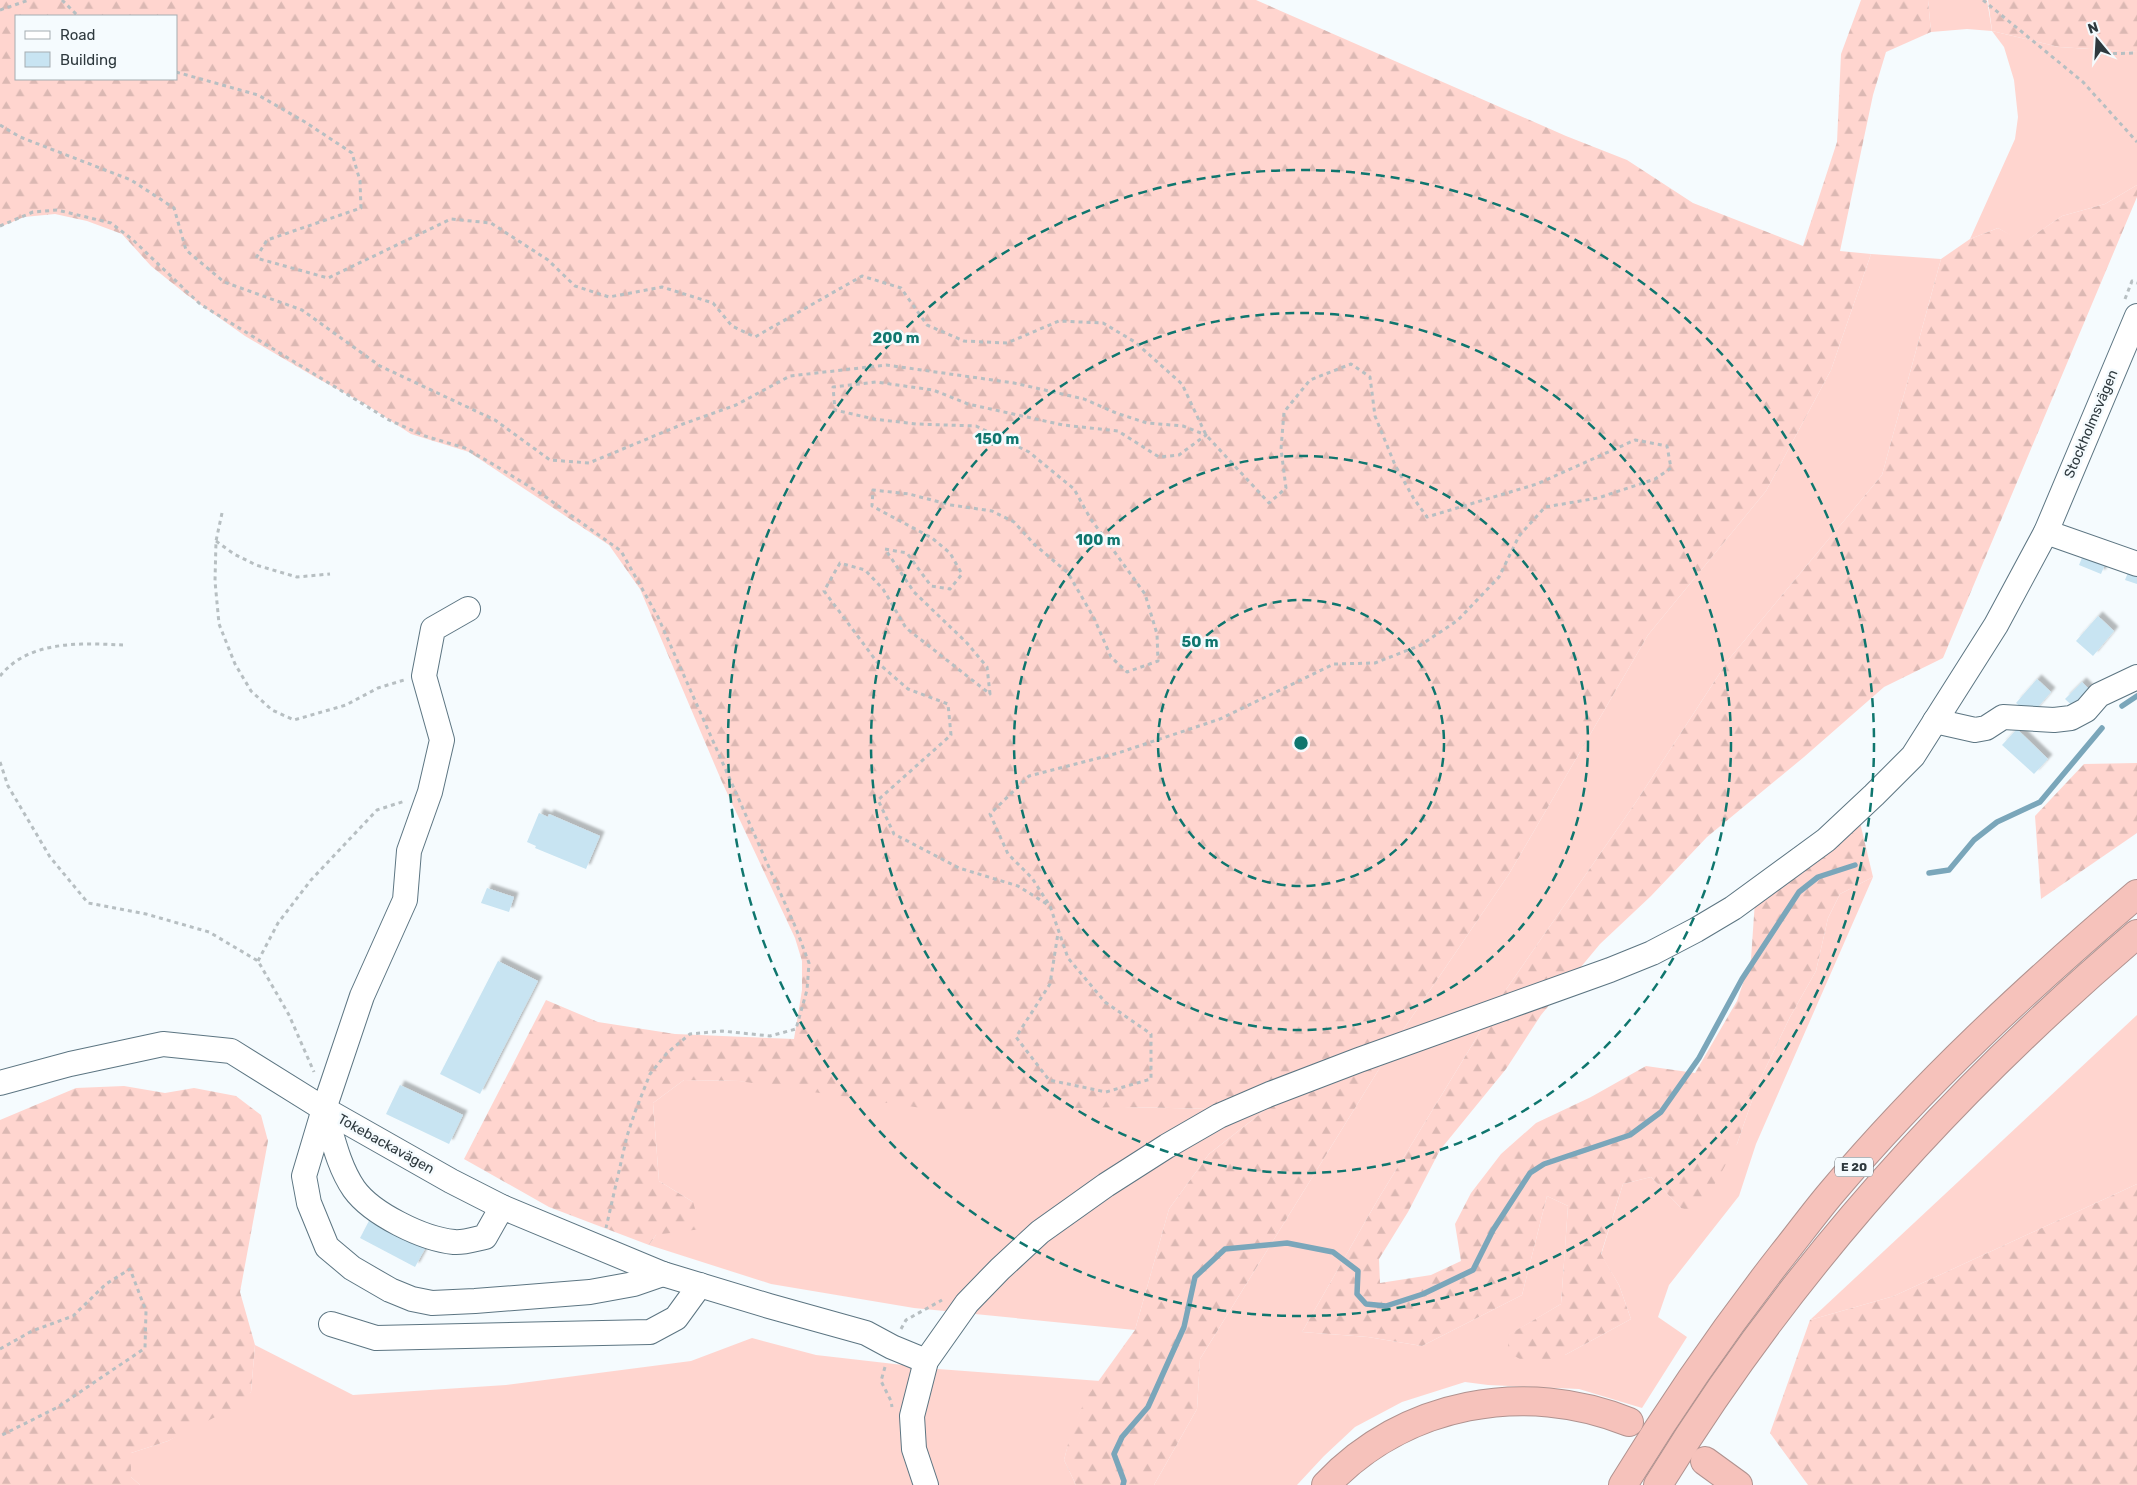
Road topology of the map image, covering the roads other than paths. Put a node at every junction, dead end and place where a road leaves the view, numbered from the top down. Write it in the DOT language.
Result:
graph roads {
  1 [pos="2131,308"];
  2 [pos="2046,532"];
  3 [pos="2137,564"];
  4 [pos="468,609"];
  5 [pos="2137,677"];
  6 [pos="1935,721"];
  7 [pos="2137,894"];
  8 [pos="2137,934"];
  9 [pos="0,1084"];
  10 [pos="324,1109"];
  11 [pos="502,1207"];
  12 [pos="663,1274"];
  13 [pos="700,1284"];
  14 [pos="331,1324"];
  15 [pos="926,1361"];
  16 [pos="1629,1422"];
  17 [pos="1680,1449"];
  18 [pos="1705,1461"];
  19 [pos="926,1485"];
  20 [pos="1326,1485"];
  21 [pos="1623,1485"];
  22 [pos="1658,1485"];
  23 [pos="1667,1485"];
  24 [pos="1738,1485"];
  1 -- 2 [label="street, Stockholmsvägen"];
  2 -- 3 [label="street"];
  2 -- 6 [label="street, Stockholmsvägen"];
  4 -- 10 [label="street"];
  5 -- 6 [label="street"];
  6 -- 15 [label="street, Stockholmsvägen"];
  7 -- 21 [label="highway, E 20"];
  8 -- 17 [label="highway, E 20"];
  9 -- 10 [label="street, Tokebackavägen"];
  10 -- 11 [label="street, Tokebackavägen"];
  10 -- 11 [label="street"];
  10 -- 12 [label="street"];
  11 -- 12 [label="street, Tokebackavägen"];
  12 -- 13 [label="street, Tokebackavägen"];
  13 -- 14 [label="street"];
  13 -- 15 [label="street, Tokebackavägen"];
  15 -- 19 [label="street"];
  16 -- 20 [label="highway"];
  17 -- 22 [label="highway, E 20"];
  17 -- 23 [label="highway"];
  18 -- 24 [label="highway"];
}
